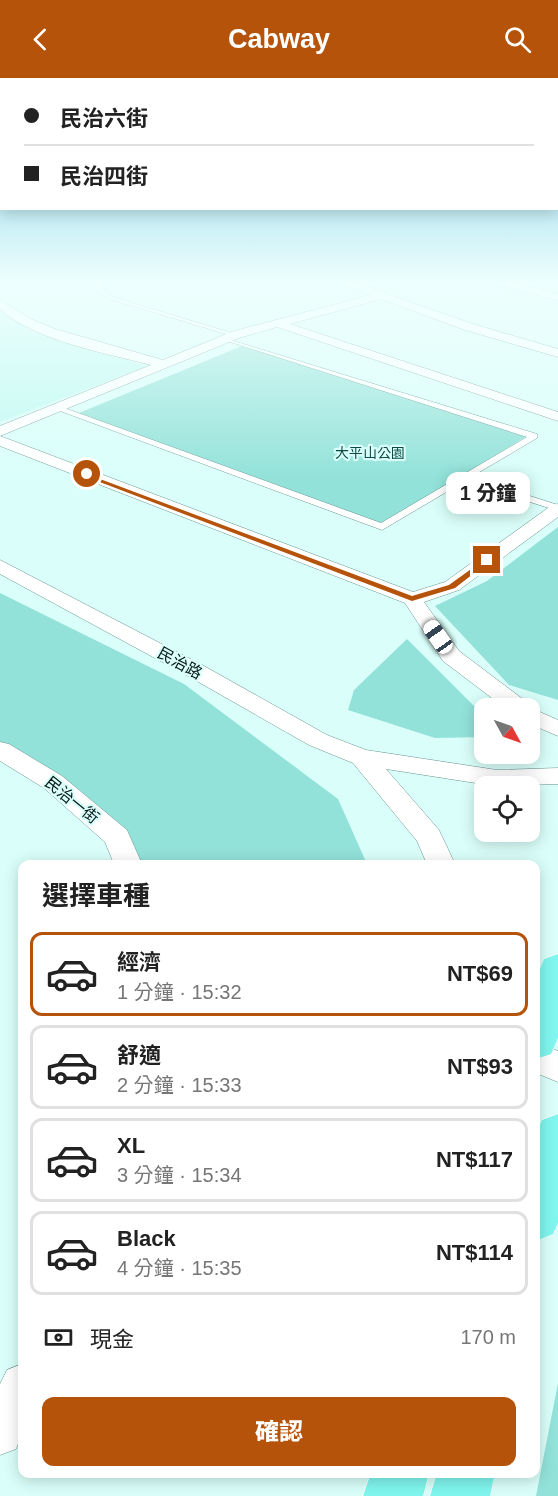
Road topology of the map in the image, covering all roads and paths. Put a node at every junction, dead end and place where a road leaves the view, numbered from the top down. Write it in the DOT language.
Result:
graph roads {
  1 [pos="105,347"];
  2 [pos="205,347"];
  3 [pos="261,347"];
  4 [pos="349,347"];
  5 [pos="538,347"];
  6 [pos="558,353"];
  7 [pos="164,364"];
  8 [pos="56,408"];
  9 [pos="558,417"];
  10 [pos="0,431"];
  11 [pos="0,441"];
  12 [pos="464,478"];
  13 [pos="558,508"];
  14 [pos="0,566"];
  15 [pos="412,599"];
  16 [pos="507,698"];
  17 [pos="540,720"];
  18 [pos="558,729"];
  19 [pos="0,750"];
  20 [pos="362,757"];
  21 [pos="558,776"];
  22 [pos="126,860"];
  23 [pos="439,860"];
  24 [pos="558,970"];
  25 [pos="540,1028"];
  26 [pos="540,1059"];
  27 [pos="558,1067"];
  28 [pos="558,1135"];
  29 [pos="540,1202"];
  30 [pos="18,1394"];
  31 [pos="0,1433"];
  32 [pos="398,1478"];
  33 [pos="465,1478"];
  34 [pos="393,1496"];
  35 [pos="460,1496"];
  1 -- 7 [label="street"];
  2 -- 7 [label="street"];
  3 -- 12 [label="lane"];
  4 -- 9 [label="street"];
  5 -- 6 [label="street"];
  7 -- 8 [label="street"];
  8 -- 10 [label="street"];
  8 -- 12 [label="lane"];
  11 -- 15 [label="street"];
  12 -- 13 [label="lane"];
  13 -- 15 [label="street"];
  14 -- 20 [label="street, 民治路"];
  15 -- 16 [label="street"];
  17 -- 18 [label="street"];
  19 -- 22 [label="street, 民治一街"];
  20 -- 21 [label="street, 民治路"];
  20 -- 23 [label="street"];
  24 -- 25 [label="main road"];
  26 -- 27 [label="street"];
  28 -- 29 [label="main road"];
  30 -- 31 [label="street"];
  32 -- 34 [label="main road"];
  33 -- 35 [label="main road"];
}
